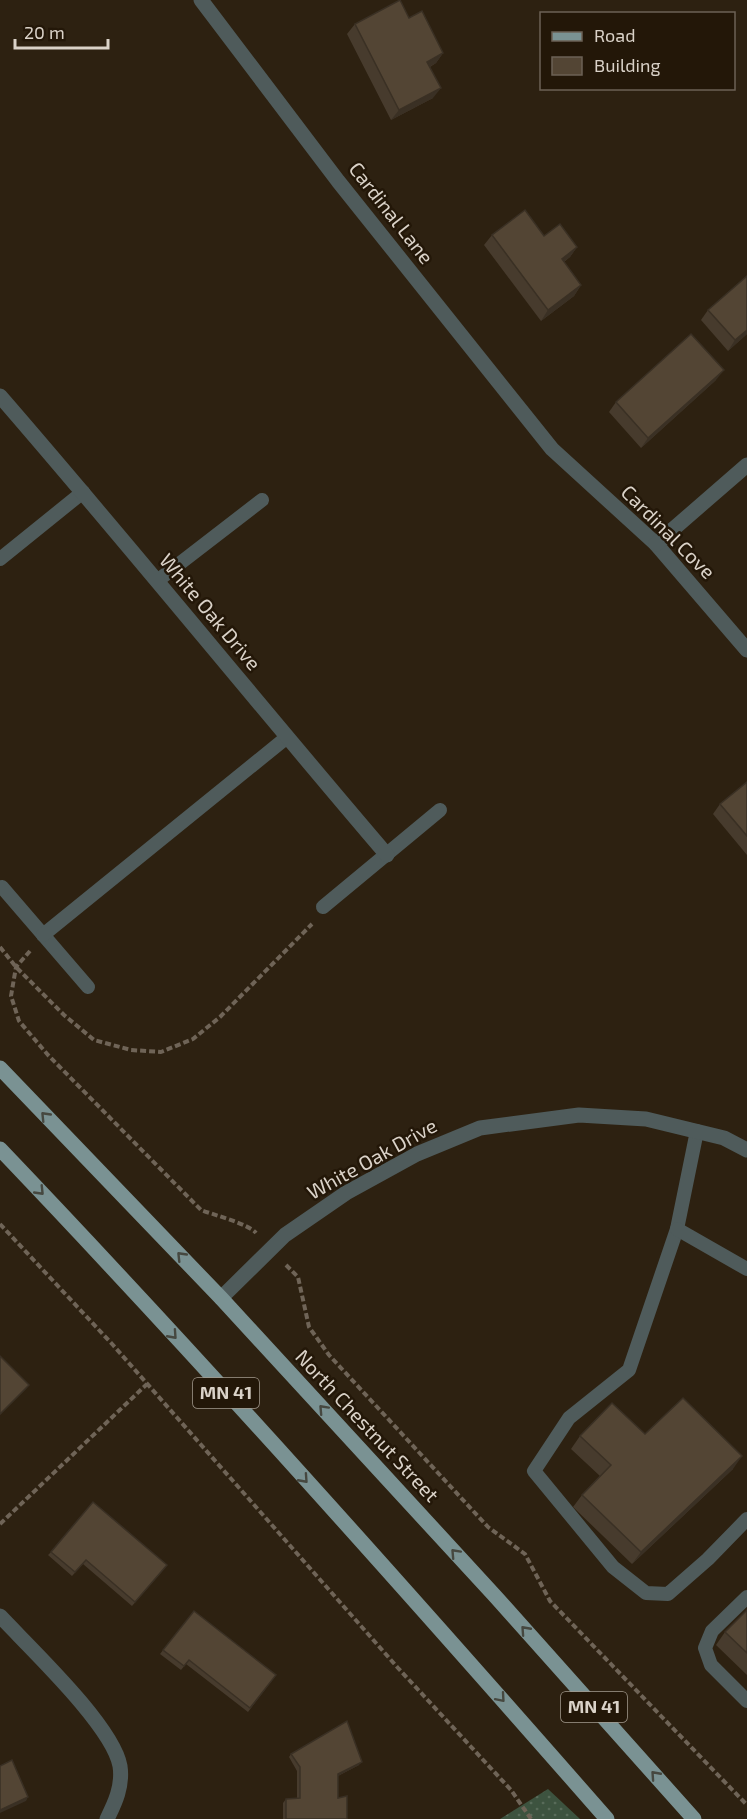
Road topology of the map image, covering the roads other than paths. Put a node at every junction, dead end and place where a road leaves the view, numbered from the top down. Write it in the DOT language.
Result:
graph roads {
  1 [pos="201,0"];
  2 [pos="0,396"];
  3 [pos="552,449"];
  4 [pos="747,465"];
  5 [pos="83,492"];
  6 [pos="262,500"];
  7 [pos="656,543"];
  8 [pos="0,559"];
  9 [pos="157,581"];
  10 [pos="747,650"];
  11 [pos="286,738"];
  12 [pos="440,810"];
  13 [pos="387,855"];
  14 [pos="2,887"];
  15 [pos="323,907"];
  16 [pos="43,935"];
  17 [pos="88,987"];
  18 [pos="0,1068"];
  19 [pos="697,1131"];
  20 [pos="0,1149"];
  21 [pos="747,1150"];
  22 [pos="676,1229"];
  23 [pos="747,1269"];
  24 [pos="221,1298"];
  25 [pos="747,1519"];
  26 [pos="747,1597"];
  27 [pos="0,1616"];
  28 [pos="747,1701"];
  29 [pos="107,1819"];
  30 [pos="608,1819"];
  31 [pos="694,1819"];
  1 -- 3 [label="street, Cardinal Lane"];
  2 -- 5 [label="street, White Oak Drive"];
  3 -- 7 [label="street, Cardinal Cove"];
  4 -- 7 [label="street"];
  5 -- 8 [label="lane"];
  5 -- 9 [label="street, White Oak Drive"];
  6 -- 9 [label="lane"];
  7 -- 10 [label="street, Cardinal Cove"];
  9 -- 11 [label="street, White Oak Drive"];
  11 -- 13 [label="street, White Oak Drive"];
  11 -- 16 [label="lane"];
  12 -- 13 [label="lane"];
  13 -- 15 [label="lane"];
  14 -- 16 [label="lane"];
  16 -- 17 [label="lane"];
  24 -- 18 [label="main road, North Chestnut Street / MN 41, one-way"];
  19 -- 21 [label="street, White Oak Drive"];
  19 -- 22 [label="lane"];
  19 -- 24 [label="street, White Oak Drive"];
  20 -- 30 [label="main road, MN 41, one-way"];
  22 -- 23 [label="lane"];
  22 -- 25 [label="lane"];
  31 -- 24 [label="main road, North Chestnut Street / MN 41, one-way"];
  26 -- 28 [label="lane"];
  27 -- 29 [label="street"];
}
